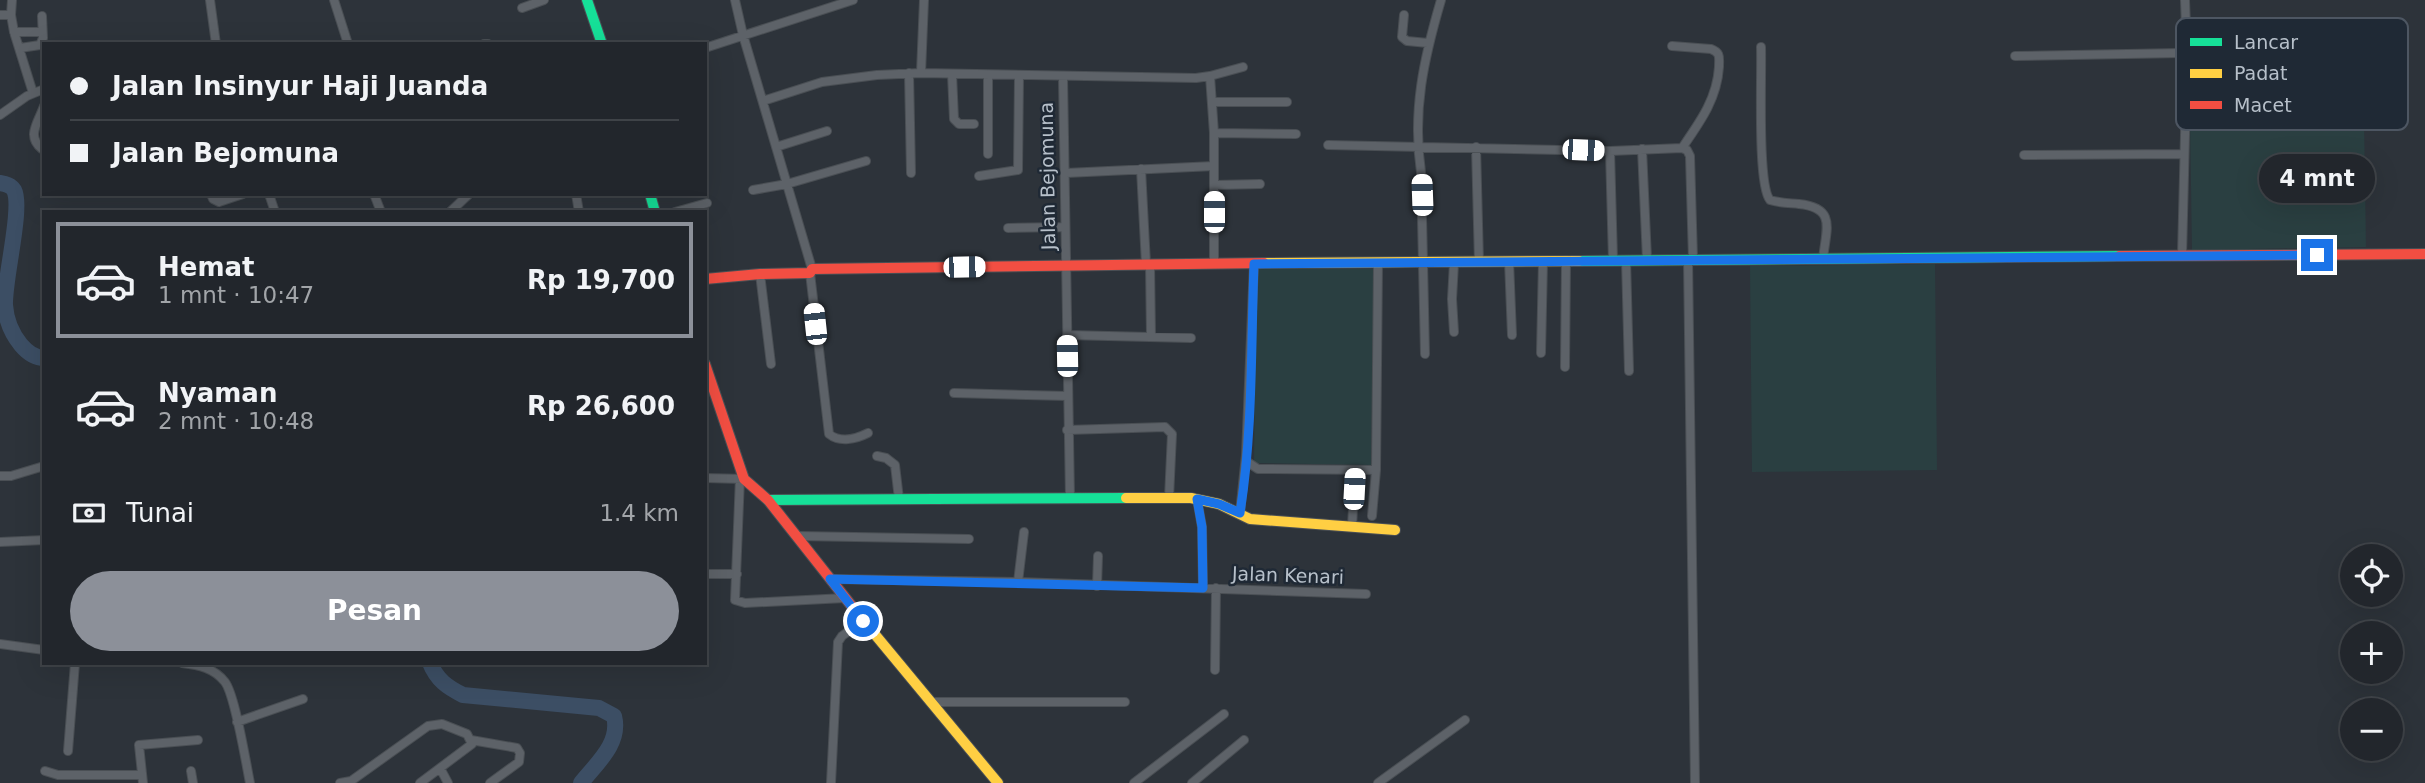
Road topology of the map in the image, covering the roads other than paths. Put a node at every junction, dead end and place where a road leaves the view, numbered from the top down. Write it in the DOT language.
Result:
graph roads {
  1 [pos="12,0"];
  2 [pos="210,0"];
  3 [pos="334,0"];
  4 [pos="544,0"];
  5 [pos="587,0"];
  6 [pos="735,0"];
  7 [pos="853,0"];
  8 [pos="924,0"];
  9 [pos="1441,0"];
  10 [pos="2185,0"];
  11 [pos="522,8"];
  12 [pos="0,15"];
  13 [pos="11,15"];
  14 [pos="1404,15"];
  15 [pos="42,16"];
  16 [pos="2185,18"];
  17 [pos="13,32"];
  18 [pos="42,32"];
  19 [pos="743,35"];
  20 [pos="216,42"];
  21 [pos="347,42"];
  22 [pos="601,42"];
  23 [pos="1428,43"];
  24 [pos="707,47"];
  25 [pos="1672,47"];
  26 [pos="1761,47"];
  27 [pos="20,48"];
  28 [pos="2176,54"];
  29 [pos="2015,56"];
  30 [pos="1244,66"];
  31 [pos="909,73"];
  32 [pos="921,73"];
  33 [pos="952,74"];
  34 [pos="988,76"];
  35 [pos="1019,76"];
  36 [pos="1210,76"];
  37 [pos="1063,77"];
  38 [pos="42,90"];
  39 [pos="33,93"];
  40 [pos="763,101"];
  41 [pos="1212,102"];
  42 [pos="1287,102"];
  43 [pos="42,111"];
  44 [pos="0,115"];
  45 [pos="974,124"];
  46 [pos="2184,130"];
  47 [pos="827,131"];
  48 [pos="1214,133"];
  49 [pos="1296,134"];
  50 [pos="1328,145"];
  51 [pos="1417,145"];
  52 [pos="776,147"];
  53 [pos="1476,147"];
  54 [pos="1682,148"];
  55 [pos="42,149"];
  56 [pos="1642,149"];
  57 [pos="1610,151"];
  58 [pos="988,154"];
  59 [pos="2184,154"];
  60 [pos="2024,155"];
  61 [pos="866,160"];
  62 [pos="1214,166"];
  63 [pos="1141,169"];
  64 [pos="911,173"];
  65 [pos="1066,173"];
  66 [pos="979,176"];
  67 [pos="787,184"];
  68 [pos="1260,184"];
  69 [pos="1215,186"];
  70 [pos="753,190"];
  71 [pos="212,196"];
  72 [pos="237,196"];
  73 [pos="466,196"];
  74 [pos="219,202"];
  75 [pos="707,202"];
  76 [pos="219,210"];
  77 [pos="452,210"];
  78 [pos="681,210"];
  79 [pos="1065,227"];
  80 [pos="1008,228"];
  81 [pos="2425,254"];
  82 [pos="2182,256"];
  83 [pos="1647,259"];
  84 [pos="1690,259"];
  85 [pos="1823,259"];
  86 [pos="1566,260"];
  87 [pos="1613,260"];
  88 [pos="1626,260"];
  89 [pos="1509,261"];
  90 [pos="1543,261"];
  91 [pos="1378,262"];
  92 [pos="1424,262"];
  93 [pos="1479,262"];
  94 [pos="1454,263"];
  95 [pos="1148,264"];
  96 [pos="1214,264"];
  97 [pos="1254,264"];
  98 [pos="1065,265"];
  99 [pos="811,271"];
  100 [pos="760,274"];
  101 [pos="707,279"];
  102 [pos="1454,332"];
  103 [pos="1067,335"];
  104 [pos="1513,335"];
  105 [pos="1151,337"];
  106 [pos="1191,338"];
  107 [pos="1541,353"];
  108 [pos="1424,354"];
  109 [pos="771,364"];
  110 [pos="1565,367"];
  111 [pos="1629,371"];
  112 [pos="708,379"];
  113 [pos="954,393"];
  114 [pos="1068,396"];
  115 [pos="1067,430"];
  116 [pos="868,433"];
  117 [pos="877,456"];
  118 [pos="1246,461"];
  119 [pos="42,467"];
  120 [pos="1355,470"];
  121 [pos="1376,470"];
  122 [pos="0,476"];
  123 [pos="707,478"];
  124 [pos="742,479"];
  125 [pos="1070,498"];
  126 [pos="1169,498"];
  127 [pos="899,499"];
  128 [pos="1197,499"];
  129 [pos="768,500"];
  130 [pos="1240,513"];
  131 [pos="1372,516"];
  132 [pos="1352,527"];
  133 [pos="1395,530"];
  134 [pos="1024,532"];
  135 [pos="798,536"];
  136 [pos="969,539"];
  137 [pos="42,540"];
  138 [pos="0,542"];
  139 [pos="1098,556"];
  140 [pos="707,574"];
  141 [pos="737,574"];
  142 [pos="830,579"];
  143 [pos="1018,582"];
  144 [pos="1097,586"];
  145 [pos="1203,588"];
  146 [pos="1216,589"];
  147 [pos="1366,594"];
  148 [pos="845,598"];
  149 [pos="863,621"];
  150 [pos="0,644"];
  151 [pos="42,650"];
  152 [pos="75,665"];
  153 [pos="213,666"];
  154 [pos="1215,670"];
  155 [pos="303,699"];
  156 [pos="930,702"];
  157 [pos="1125,702"];
  158 [pos="1224,714"];
  159 [pos="1465,720"];
  160 [pos="237,722"];
  161 [pos="198,740"];
  162 [pos="471,740"];
  163 [pos="1244,740"];
  164 [pos="68,751"];
  165 [pos="440,768"];
  166 [pos="45,771"];
  167 [pos="191,771"];
  168 [pos="143,779"];
  169 [pos="495,781"];
  170 [pos="351,782"];
  171 [pos="995,782"];
  172 [pos="193,783"];
  173 [pos="250,783"];
  174 [pos="340,783"];
  175 [pos="420,783"];
  176 [pos="448,783"];
  177 [pos="831,783"];
  178 [pos="1134,783"];
  179 [pos="1192,783"];
  180 [pos="1378,783"];
  181 [pos="1695,783"];
  1 -- 13 [label="street"];
  2 -- 20 [label="street"];
  3 -- 21 [label="street"];
  4 -- 11 [label="street"];
  5 -- 22 [label="street"];
  6 -- 19 [label="street"];
  7 -- 19 [label="street"];
  8 -- 32 [label="street"];
  9 -- 23 [label="street"];
  10 -- 16 [label="street"];
  12 -- 13 [label="street"];
  13 -- 17 [label="street"];
  14 -- 23 [label="street"];
  15 -- 18 [label="street"];
  17 -- 18 [label="street"];
  17 -- 27 [label="street"];
  18 -- 27 [label="street"];
  19 -- 24 [label="street"];
  19 -- 40 [label="street"];
  23 -- 51 [label="street"];
  25 -- 54 [label="street"];
  26 -- 85 [label="street"];
  27 -- 39 [label="street"];
  28 -- 29 [label="street"];
  30 -- 36 [label="street"];
  31 -- 32 [label="street, Jalan Bejomuna"];
  31 -- 40 [label="street, Jalan Bejomuna"];
  31 -- 64 [label="street"];
  32 -- 33 [label="street, Jalan Bejomuna"];
  33 -- 34 [label="street, Jalan Bejomuna"];
  33 -- 45 [label="street"];
  34 -- 35 [label="street, Jalan Bejomuna"];
  34 -- 58 [label="street"];
  35 -- 37 [label="street, Jalan Bejomuna"];
  35 -- 66 [label="street"];
  36 -- 37 [label="street"];
  36 -- 41 [label="street"];
  37 -- 65 [label="street, Jalan Bejomuna"];
  38 -- 39 [label="street"];
  39 -- 44 [label="street"];
  40 -- 52 [label="street"];
  41 -- 42 [label="street"];
  41 -- 48 [label="street"];
  43 -- 55 [label="street"];
  46 -- 59 [label="street"];
  47 -- 52 [label="street"];
  48 -- 49 [label="street"];
  48 -- 62 [label="street"];
  50 -- 51 [label="street"];
  51 -- 53 [label="street"];
  51 -- 92 [label="street"];
  52 -- 67 [label="street"];
  53 -- 57 [label="street"];
  53 -- 93 [label="street"];
  54 -- 56 [label="street"];
  54 -- 84 [label="street"];
  56 -- 57 [label="street"];
  56 -- 83 [label="street"];
  57 -- 87 [label="street"];
  59 -- 60 [label="street"];
  59 -- 82 [label="street"];
  61 -- 67 [label="street"];
  62 -- 63 [label="street"];
  62 -- 69 [label="street"];
  63 -- 65 [label="street"];
  63 -- 95 [label="street"];
  65 -- 79 [label="street, Jalan Bejomuna"];
  67 -- 70 [label="street"];
  67 -- 99 [label="street"];
  68 -- 69 [label="street"];
  69 -- 96 [label="street"];
  71 -- 74 [label="street"];
  72 -- 74 [label="street"];
  73 -- 77 [label="street"];
  74 -- 76 [label="street"];
  75 -- 78 [label="street"];
  79 -- 80 [label="street"];
  79 -- 98 [label="street, Jalan Bejomuna"];
  81 -- 82 [label="street, Jalan Bejomuna"];
  82 -- 85 [label="street, Jalan Bejomuna"];
  83 -- 84 [label="street, Jalan Bejomuna"];
  83 -- 88 [label="street, Jalan Bejomuna"];
  84 -- 85 [label="street, Jalan Bejomuna"];
  84 -- 181 [label="street"];
  86 -- 87 [label="street, Jalan Bejomuna"];
  86 -- 90 [label="street, Jalan Bejomuna"];
  86 -- 110 [label="street"];
  87 -- 88 [label="street, Jalan Bejomuna"];
  88 -- 111 [label="street"];
  89 -- 90 [label="street, Jalan Bejomuna"];
  89 -- 93 [label="street, Jalan Bejomuna"];
  89 -- 104 [label="street"];
  90 -- 107 [label="street"];
  91 -- 92 [label="street, Jalan Bejomuna"];
  91 -- 97 [label="street, Jalan Bejomuna"];
  91 -- 121 [label="street"];
  92 -- 94 [label="street, Jalan Bejomuna"];
  92 -- 108 [label="street"];
  93 -- 94 [label="street, Jalan Bejomuna"];
  94 -- 102 [label="street"];
  95 -- 96 [label="street, Jalan Bejomuna"];
  95 -- 98 [label="street, Jalan Bejomuna"];
  95 -- 105 [label="street"];
  96 -- 97 [label="street, Jalan Bejomuna"];
  97 -- 118 [label="street"];
  98 -- 99 [label="street"];
  98 -- 103 [label="street"];
  99 -- 100 [label="street"];
  99 -- 116 [label="street"];
  100 -- 101 [label="street"];
  100 -- 109 [label="street"];
  103 -- 105 [label="street"];
  103 -- 114 [label="street"];
  105 -- 106 [label="street"];
  112 -- 124 [label="street"];
  113 -- 114 [label="street"];
  114 -- 115 [label="street"];
  115 -- 125 [label="street"];
  115 -- 126 [label="street"];
  117 -- 127 [label="street"];
  118 -- 120 [label="street"];
  118 -- 130 [label="street"];
  119 -- 122 [label="street"];
  120 -- 121 [label="street"];
  120 -- 132 [label="street"];
  121 -- 131 [label="street"];
  123 -- 124 [label="street"];
  124 -- 129 [label="street"];
  124 -- 141 [label="street"];
  125 -- 126 [label="street"];
  125 -- 127 [label="street"];
  126 -- 128 [label="street"];
  127 -- 129 [label="street"];
  128 -- 130 [label="street"];
  128 -- 145 [label="street"];
  129 -- 135 [label="street"];
  130 -- 132 [label="street"];
  132 -- 133 [label="street"];
  134 -- 143 [label="street"];
  135 -- 136 [label="street"];
  135 -- 142 [label="street"];
  137 -- 138 [label="street"];
  139 -- 144 [label="street"];
  140 -- 141 [label="street"];
  141 -- 148 [label="street"];
  142 -- 143 [label="street, Jalan Kenari"];
  142 -- 148 [label="street"];
  143 -- 144 [label="street, Jalan Kenari"];
  144 -- 145 [label="street, Jalan Kenari"];
  145 -- 146 [label="street, Jalan Kenari"];
  146 -- 147 [label="street, Jalan Kenari"];
  146 -- 154 [label="street"];
  148 -- 149 [label="street"];
  149 -- 156 [label="street"];
  149 -- 177 [label="street"];
  150 -- 151 [label="street"];
  152 -- 164 [label="street"];
  153 -- 160 [label="street"];
  155 -- 160 [label="street"];
  156 -- 157 [label="street"];
  156 -- 171 [label="street"];
  158 -- 178 [label="street"];
  159 -- 180 [label="street"];
  160 -- 173 [label="street"];
  161 -- 168 [label="street"];
  162 -- 165 [label="street"];
  162 -- 169 [label="street"];
  162 -- 170 [label="street"];
  163 -- 179 [label="street"];
  165 -- 175 [label="street"];
  165 -- 176 [label="street"];
  166 -- 168 [label="street"];
  167 -- 172 [label="street"];
  170 -- 174 [label="street"];
}
